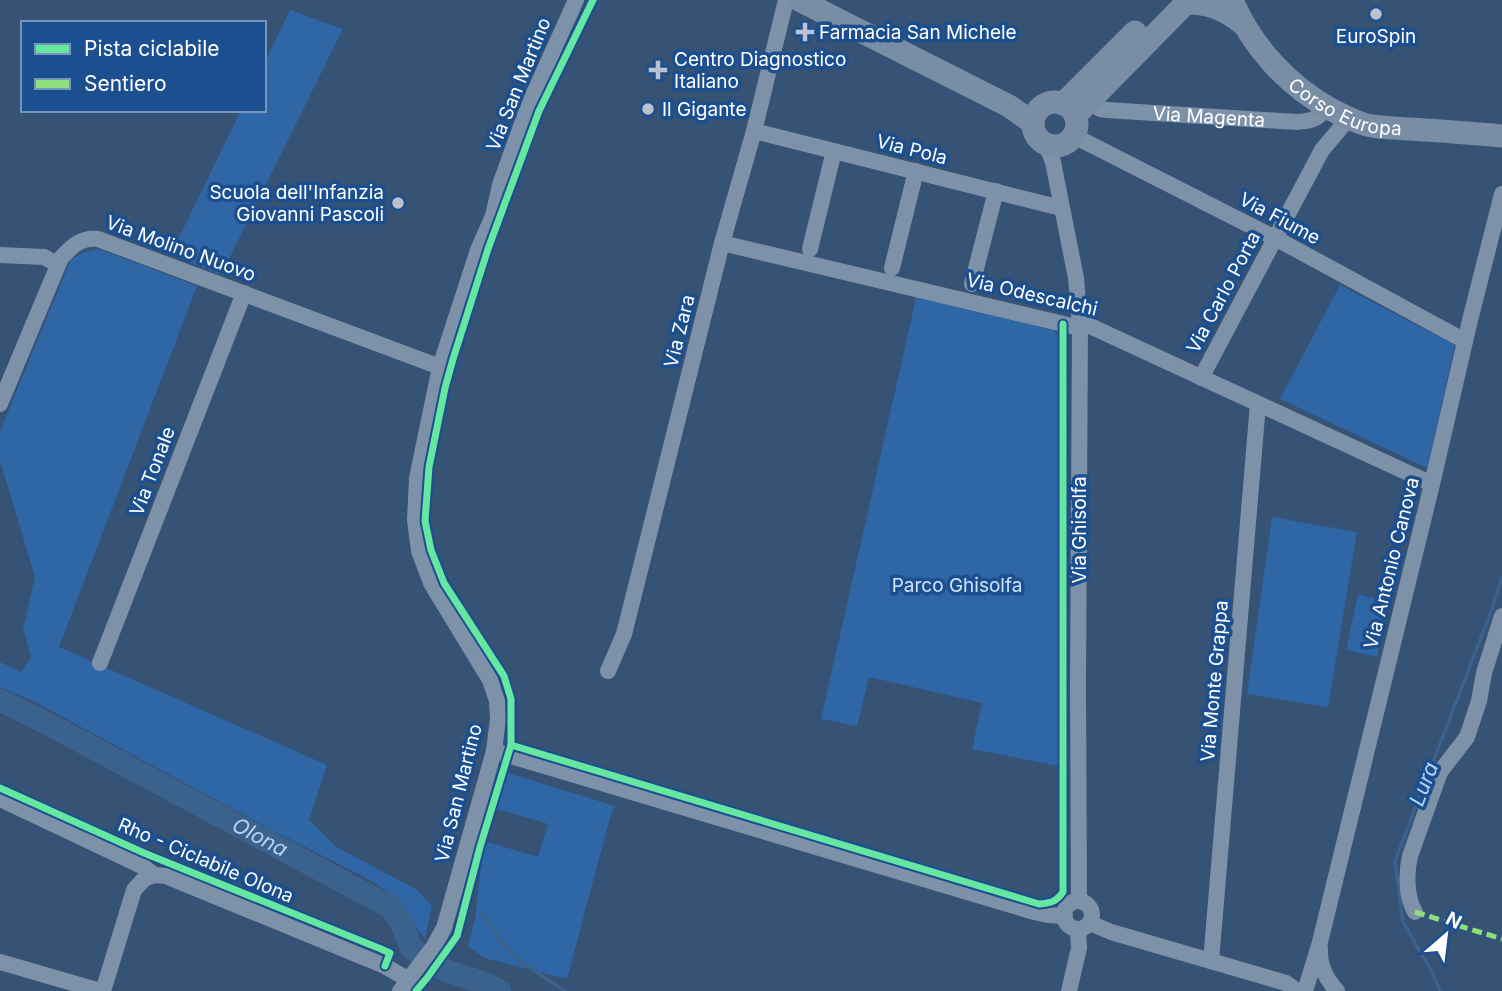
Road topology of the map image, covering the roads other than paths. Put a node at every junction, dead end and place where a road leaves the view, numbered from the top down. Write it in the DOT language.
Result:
graph roads {
  1 [pos="576,0"];
  2 [pos="786,0"];
  3 [pos="799,0"];
  4 [pos="1232,0"];
  5 [pos="1180,1"];
  6 [pos="1243,24"];
  7 [pos="1328,107"];
  8 [pos="1034,118"];
  9 [pos="1349,118"];
  10 [pos="1066,130"];
  11 [pos="754,131"];
  12 [pos="1502,136"];
  13 [pos="834,151"];
  14 [pos="916,171"];
  15 [pos="996,191"];
  16 [pos="1502,194"];
  17 [pos="1061,208"];
  18 [pos="1275,239"];
  19 [pos="722,243"];
  20 [pos="810,249"];
  21 [pos="0,255"];
  22 [pos="58,265"];
  23 [pos="892,268"];
  24 [pos="972,284"];
  25 [pos="243,293"];
  26 [pos="1080,325"];
  27 [pos="1465,341"];
  28 [pos="440,367"];
  29 [pos="1201,378"];
  30 [pos="0,404"];
  31 [pos="1258,404"];
  32 [pos="1432,484"];
  33 [pos="1502,616"];
  34 [pos="100,663"];
  35 [pos="608,671"];
  36 [pos="494,751"];
  37 [pos="0,799"];
  38 [pos="154,875"];
  39 [pos="1079,901"];
  40 [pos="1415,912"];
  41 [pos="1065,916"];
  42 [pos="1085,925"];
  43 [pos="1320,942"];
  44 [pos="1211,961"];
  45 [pos="0,962"];
  46 [pos="409,980"];
  47 [pos="102,991"];
  48 [pos="1069,991"];
  49 [pos="1297,991"];
  50 [pos="1305,991"];
  51 [pos="1337,991"];
  1 -- 28 [label="street, Via San Martino"];
  2 -- 11 [label="street, Via Zara"];
  3 -- 8 [label="street"];
  4 -- 6 [label="street, Corso Europa"];
  5 -- 6 [label="street"];
  5 -- 10 [label="street"];
  6 -- 7 [label="street, Corso Europa"];
  7 -- 9 [label="street, Corso Europa"];
  7 -- 10 [label="street, Via Magenta"];
  8 -- 10 [label="street"];
  8 -- 10 [label="street"];
  9 -- 12 [label="street, Corso Europa"];
  9 -- 18 [label="street, Via Carlo Porta"];
  10 -- 17 [label="street, Via Ghisolfa"];
  10 -- 18 [label="street, Via Fiume"];
  11 -- 13 [label="street, Via Pola"];
  11 -- 19 [label="street, Via Zara"];
  13 -- 14 [label="street, Via Pola"];
  13 -- 20 [label="street"];
  14 -- 15 [label="street, Via Pola"];
  14 -- 23 [label="street"];
  15 -- 17 [label="street, Via Pola"];
  15 -- 24 [label="street"];
  16 -- 27 [label="street, Via Antonio Canova"];
  17 -- 26 [label="street, Via Ghisolfa"];
  18 -- 27 [label="street, Via Fiume"];
  18 -- 29 [label="street, Via Carlo Porta"];
  19 -- 26 [label="street, Via Odescalchi"];
  19 -- 35 [label="street, Via Zara"];
  21 -- 22 [label="street"];
  22 -- 25 [label="street, Via Molino Nuovo"];
  22 -- 30 [label="street, Via Molino Nuovo"];
  25 -- 28 [label="street, Via Molino Nuovo"];
  25 -- 34 [label="street, Via Tonale"];
  26 -- 29 [label="street, Via Odescalchi"];
  26 -- 39 [label="street, Via Ghisolfa"];
  27 -- 32 [label="street, Via Antonio Canova"];
  28 -- 36 [label="street, Via San Martino"];
  29 -- 31 [label="street, Via Odescalchi"];
  31 -- 32 [label="street, Via Odescalchi"];
  31 -- 44 [label="street, Via Monte Grappa"];
  32 -- 43 [label="street, Via Antonio Canova"];
  33 -- 40 [label="street"];
  36 -- 41 [label="street"];
  36 -- 46 [label="street, Via San Martino"];
  37 -- 38 [label="street"];
  38 -- 46 [label="street"];
  38 -- 47 [label="street"];
  39 -- 41 [label="street"];
  39 -- 42 [label="street"];
  41 -- 42 [label="street"];
  42 -- 44 [label="street"];
  42 -- 48 [label="street"];
  43 -- 50 [label="street, Via Antonio Canova"];
  43 -- 51 [label="street, Via Antonio Canova"];
  44 -- 49 [label="street"];
  45 -- 47 [label="street"];
}
